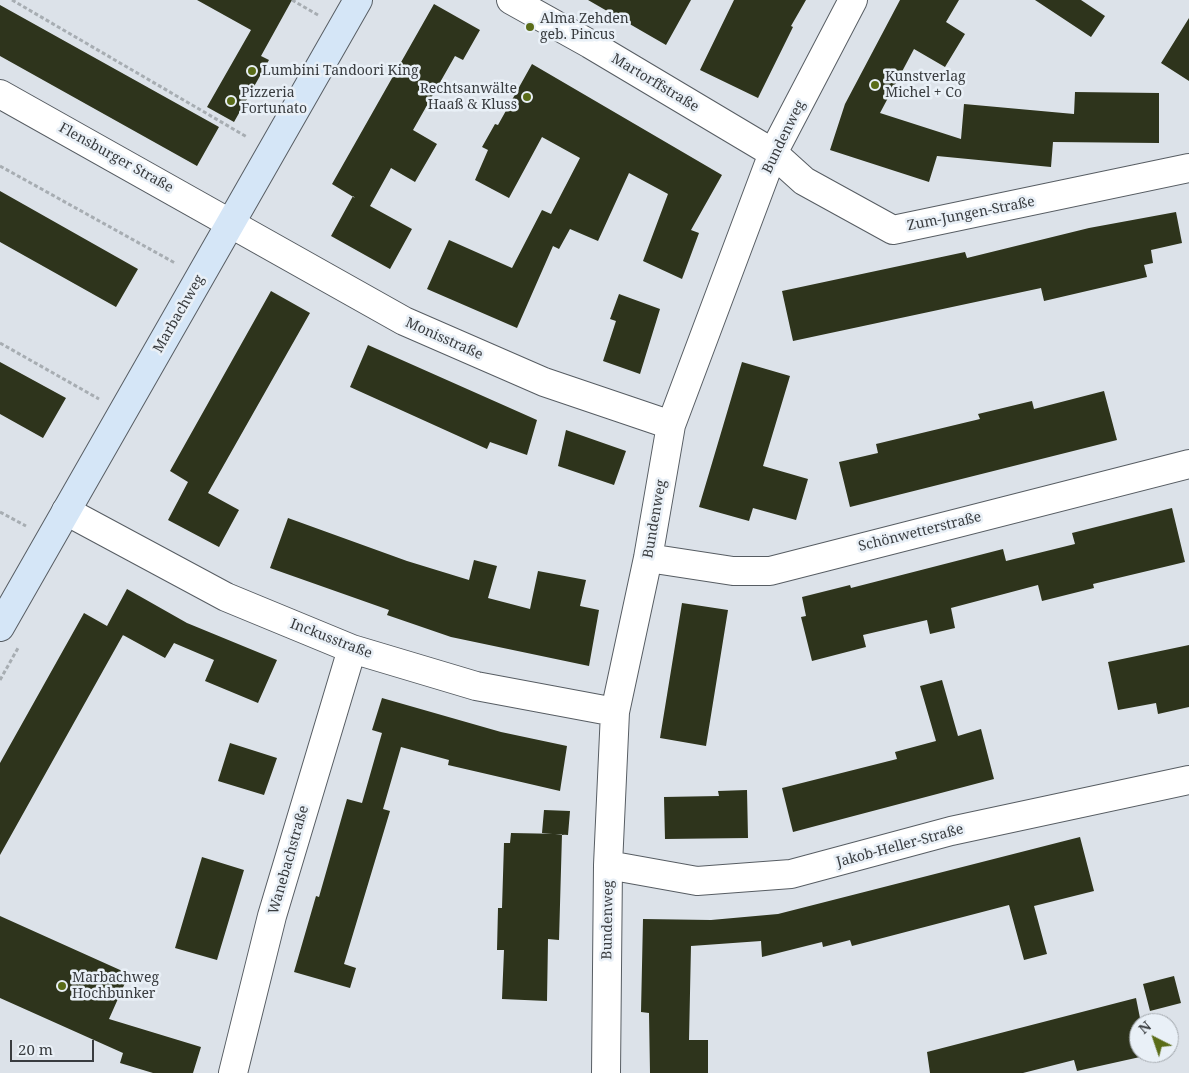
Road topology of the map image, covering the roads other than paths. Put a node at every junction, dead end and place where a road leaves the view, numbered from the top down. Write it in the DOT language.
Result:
graph roads {
  1 [pos="358,0"];
  2 [pos="510,0"];
  3 [pos="853,0"];
  4 [pos="0,94"];
  5 [pos="773,153"];
  6 [pos="1189,168"];
  7 [pos="231,224"];
  8 [pos="671,425"];
  9 [pos="1189,464"];
  10 [pos="66,511"];
  11 [pos="648,558"];
  12 [pos="0,627"];
  13 [pos="352,649"];
  14 [pos="615,712"];
  15 [pos="1189,780"];
  16 [pos="608,865"];
  17 [pos="233,1073"];
  18 [pos="606,1073"];
  1 -- 7 [label="main road, Marbachweg"];
  2 -- 5 [label="street, Martorffstraße"];
  3 -- 5 [label="street, Bundenweg"];
  4 -- 7 [label="street, Flensburger Straße"];
  5 -- 6 [label="street, Zum-Jungen-Straße"];
  5 -- 8 [label="street, Bundenweg"];
  7 -- 8 [label="street, Monisstraße"];
  7 -- 10 [label="main road, Marbachweg"];
  8 -- 11 [label="street, Bundenweg"];
  9 -- 11 [label="street, Schönwetterstraße"];
  10 -- 12 [label="main road, Marbachweg"];
  10 -- 13 [label="street, Inckusstraße"];
  11 -- 14 [label="street, Bundenweg"];
  13 -- 14 [label="street, Inckusstraße"];
  13 -- 17 [label="street, Wanebachstraße"];
  14 -- 16 [label="street, Bundenweg"];
  15 -- 16 [label="street, Jakob-Heller-Straße"];
  16 -- 18 [label="street, Bundenweg"];
}
